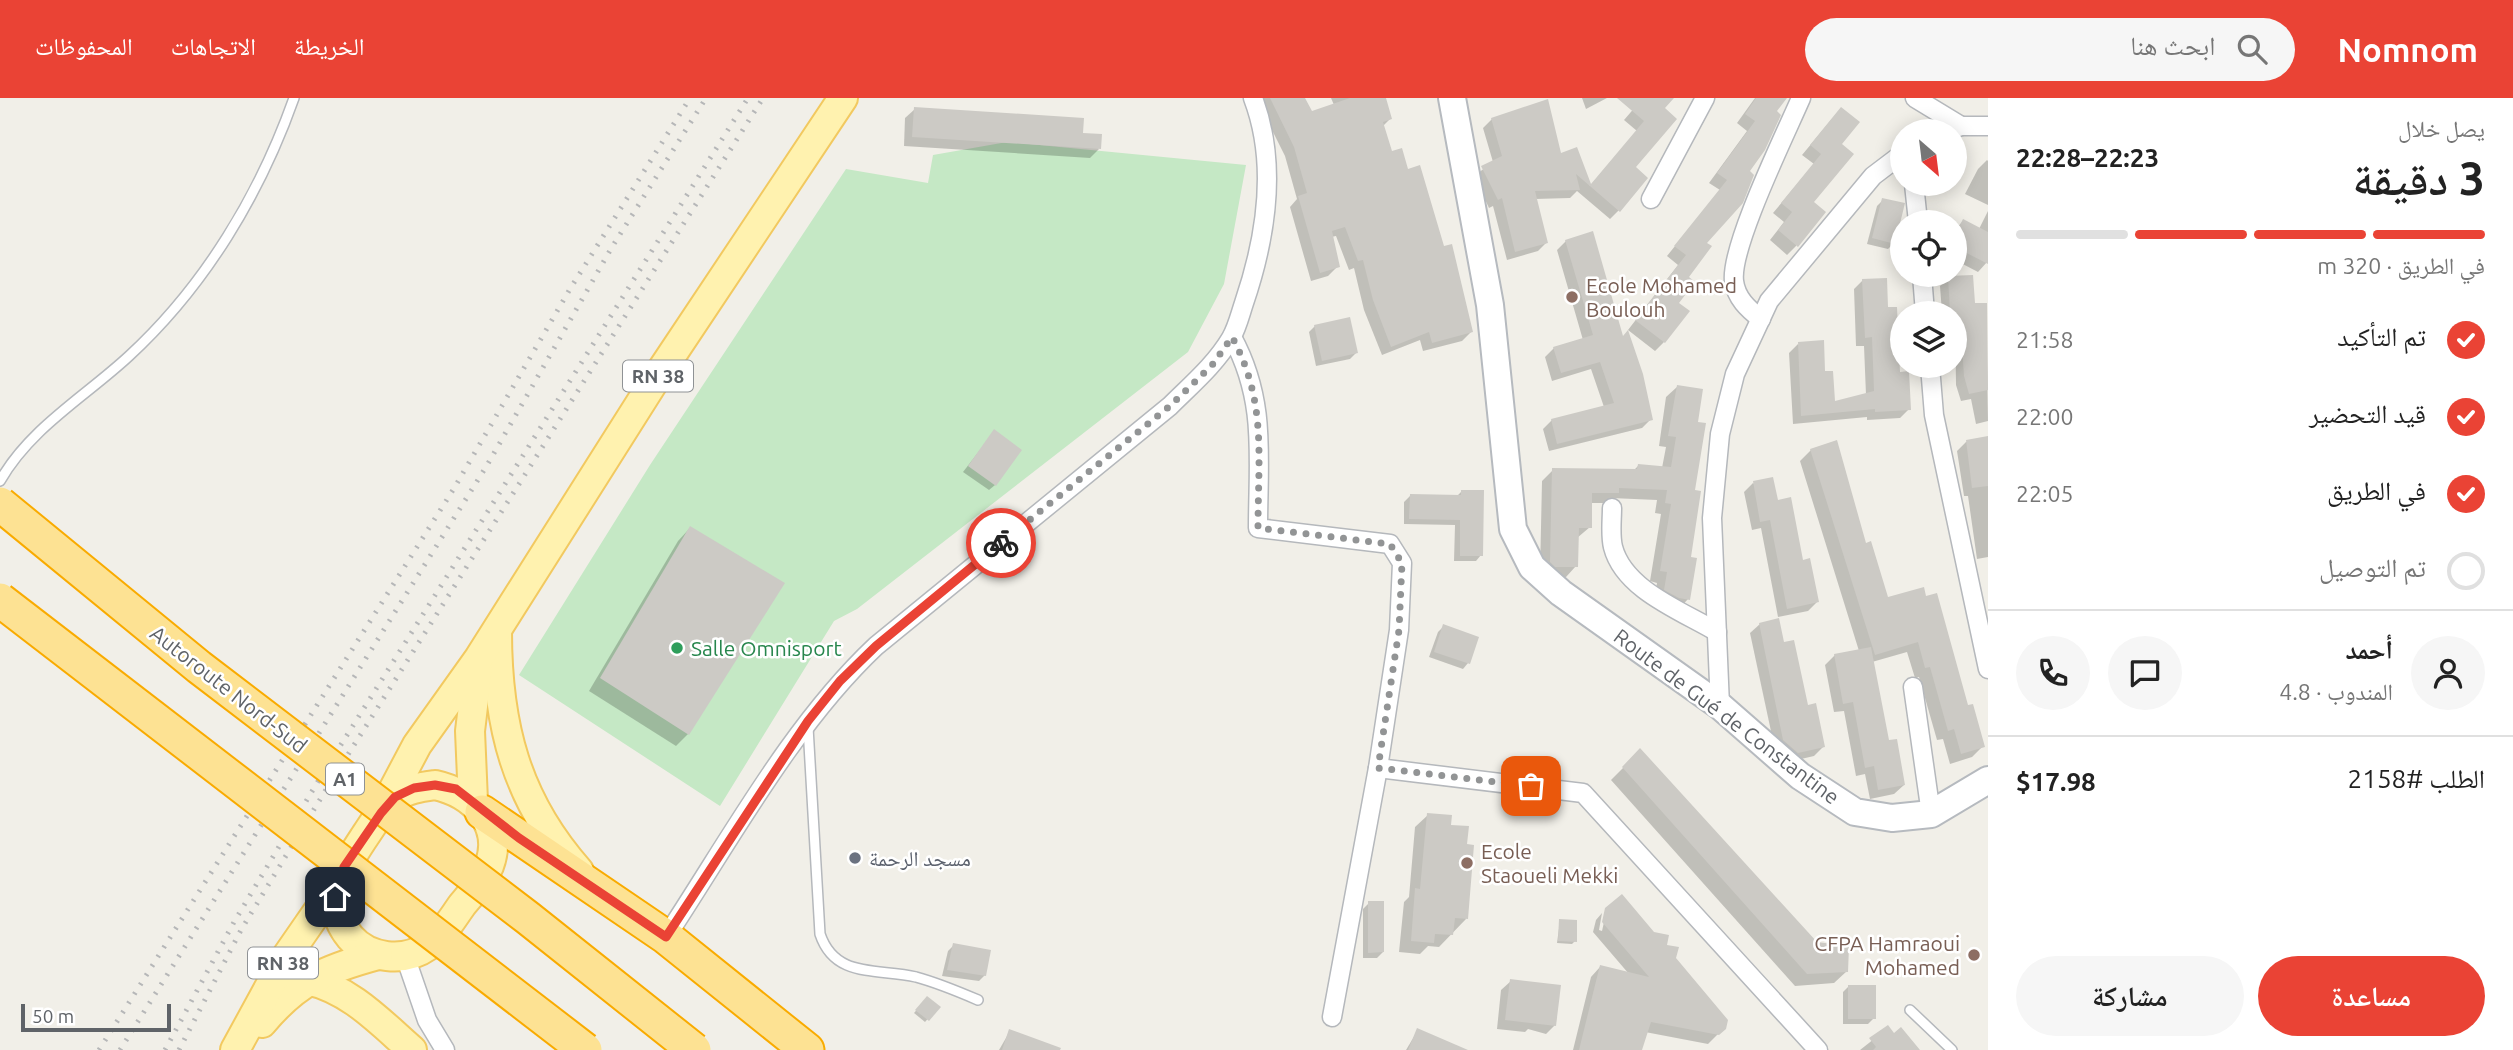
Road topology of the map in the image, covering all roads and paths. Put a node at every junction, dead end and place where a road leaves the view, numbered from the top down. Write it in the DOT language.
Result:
graph roads {
  1 [pos="294,98"];
  2 [pos="843,98"];
  3 [pos="1253,98"];
  4 [pos="1452,98"];
  5 [pos="1705,98"];
  6 [pos="1801,98"];
  7 [pos="1915,98"];
  8 [pos="1942,119"];
  9 [pos="1988,126"];
  10 [pos="1967,128"];
  11 [pos="1890,163"];
  12 [pos="1651,199"];
  13 [pos="1761,319"];
  14 [pos="1232,337"];
  15 [pos="1931,378"];
  16 [pos="0,481"];
  17 [pos="0,503"];
  18 [pos="1612,508"];
  19 [pos="0,600"];
  20 [pos="497,628"];
  21 [pos="1717,632"];
  22 [pos="480,658"];
  23 [pos="1988,670"];
  24 [pos="1913,687"];
  25 [pos="1720,706"];
  26 [pos="808,721"];
  27 [pos="1378,768"];
  28 [pos="1988,780"];
  29 [pos="478,806"];
  30 [pos="381,813"];
  31 [pos="1931,814"];
  32 [pos="338,882"];
  33 [pos="592,886"];
  34 [pos="666,937"];
  35 [pos="391,955"];
  36 [pos="307,980"];
  37 [pos="978,1000"];
  38 [pos="1910,1010"];
  39 [pos="1332,1017"];
  40 [pos="238,1050"];
  41 [pos="412,1050"];
  42 [pos="445,1050"];
  43 [pos="585,1050"];
  44 [pos="694,1050"];
  45 [pos="807,1050"];
  46 [pos="1818,1050"];
  47 [pos="1952,1050"];
  1 -- 16 [label="lane"];
  2 -- 20 [label="main road, RN 38"];
  3 -- 14 [label="street"];
  4 -- 25 [label="main road, Route de Gué de Constantine"];
  5 -- 12 [label="street"];
  6 -- 13 [label="street"];
  7 -- 8 [label="street"];
  9 -- 10 [label="street"];
  11 -- 13 [label="street"];
  13 -- 21 [label="street"];
  14 -- 26 [label="street"];
  14 -- 27 [label="street"];
  15 -- 23 [label="street"];
  17 -- 44 [label="highway, Autoroute Nord-Sud / A1, bridge"];
  18 -- 21 [label="street"];
  19 -- 43 [label="highway, bridge"];
  20 -- 22 [label="main road, RN 38"];
  20 -- 33 [label="main road"];
  21 -- 25 [label="street"];
  22 -- 29 [label="main road, RN 38"];
  22 -- 30 [label="main road, RN 38"];
  24 -- 31 [label="street"];
  25 -- 31 [label="main road, Route de Gué de Constantine"];
  26 -- 34 [label="street"];
  26 -- 37 [label="lane"];
  27 -- 39 [label="street"];
  27 -- 46 [label="street"];
  28 -- 31 [label="main road, Route de Gué de Constantine"];
  29 -- 30 [label="main road"];
  29 -- 33 [label="highway"];
  29 -- 35 [label="main road"];
  30 -- 32 [label="main road"];
  32 -- 35 [label="main road"];
  32 -- 40 [label="main road, RN 38"];
  33 -- 34 [label="highway"];
  34 -- 45 [label="highway"];
  35 -- 36 [label="main road, RN 38"];
  35 -- 42 [label="street"];
  36 -- 40 [label="main road, RN 38"];
  36 -- 41 [label="main road"];
  38 -- 47 [label="lane"];
}
